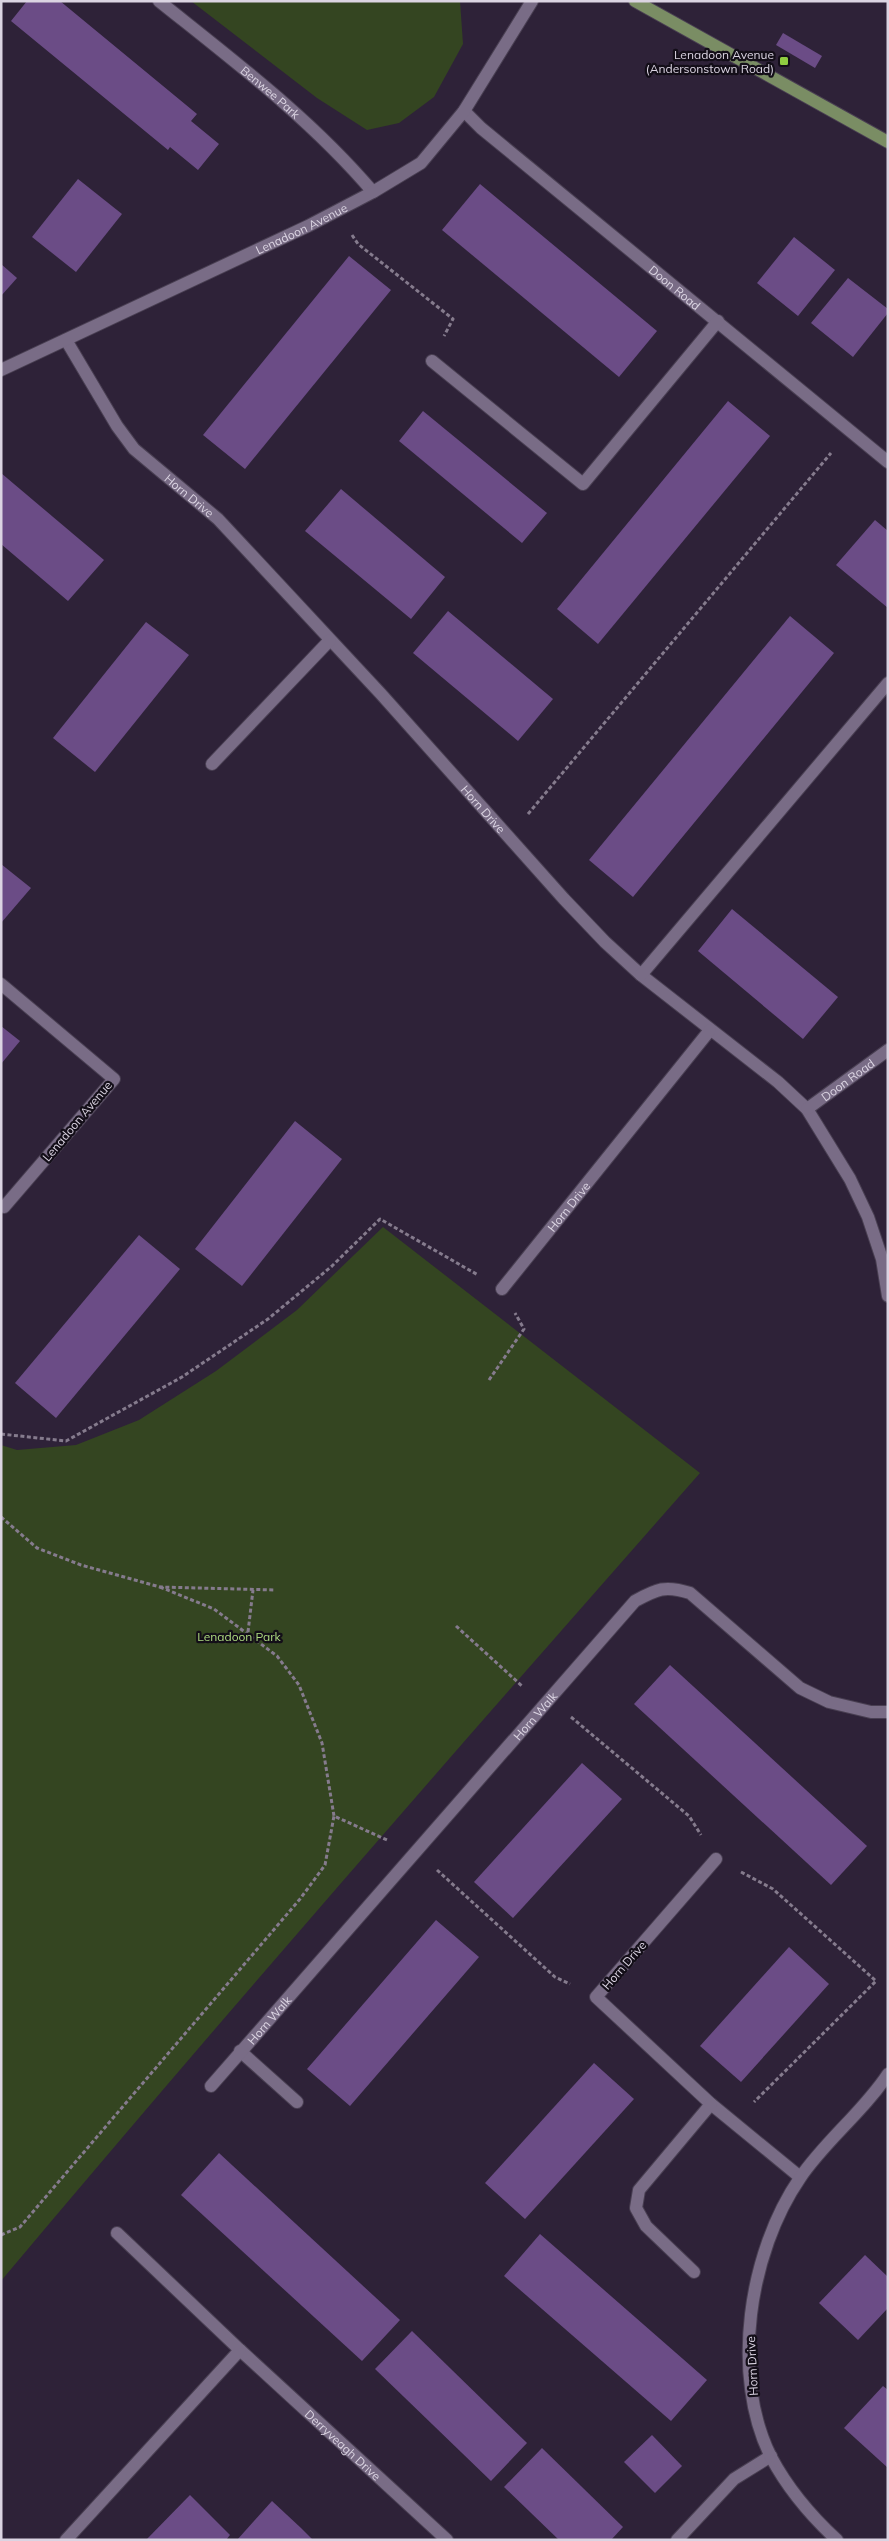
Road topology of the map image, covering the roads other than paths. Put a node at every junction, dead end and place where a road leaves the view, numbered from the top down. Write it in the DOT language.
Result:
graph roads {
  1 [pos="160,1"];
  2 [pos="532,1"];
  3 [pos="634,1"];
  4 [pos="464,111"];
  5 [pos="888,142"];
  6 [pos="373,192"];
  7 [pos="718,321"];
  8 [pos="66,340"];
  9 [pos="432,361"];
  10 [pos="1,370"];
  11 [pos="888,462"];
  12 [pos="330,640"];
  13 [pos="888,683"];
  14 [pos="212,764"];
  15 [pos="641,975"];
  16 [pos="1,984"];
  17 [pos="710,1030"];
  18 [pos="888,1050"];
  19 [pos="807,1109"];
  20 [pos="4,1207"];
  21 [pos="502,1289"];
  22 [pos="888,1296"];
  23 [pos="888,1712"];
  24 [pos="716,1859"];
  25 [pos="240,2051"];
  26 [pos="888,2074"];
  27 [pos="211,2086"];
  28 [pos="297,2102"];
  29 [pos="711,2104"];
  30 [pos="800,2177"];
  31 [pos="116,2233"];
  32 [pos="694,2272"];
  33 [pos="240,2350"];
  34 [pos="771,2456"];
  35 [pos="66,2540"];
  36 [pos="447,2540"];
  37 [pos="677,2540"];
  38 [pos="837,2540"];
  1 -- 6 [label="street, Benwee Park"];
  2 -- 4 [label="street, Lenadoon Avenue"];
  3 -- 5 [label="main road"];
  4 -- 6 [label="street, Lenadoon Avenue"];
  4 -- 7 [label="street, Doon Road"];
  6 -- 8 [label="street, Lenadoon Avenue"];
  7 -- 9 [label="street"];
  7 -- 11 [label="street, Doon Road"];
  8 -- 10 [label="street, Lenadoon Avenue"];
  8 -- 12 [label="street, Horn Drive"];
  12 -- 14 [label="street"];
  12 -- 15 [label="street, Horn Drive"];
  13 -- 15 [label="street"];
  15 -- 17 [label="street, Horn Drive"];
  16 -- 20 [label="street, Lenadoon Avenue"];
  17 -- 19 [label="street, Horn Drive"];
  17 -- 21 [label="street, Horn Drive"];
  18 -- 19 [label="street, Doon Road"];
  19 -- 22 [label="street, Horn Drive"];
  23 -- 25 [label="street, Horn Walk"];
  24 -- 29 [label="street, Horn Drive"];
  25 -- 27 [label="street, Horn Walk"];
  25 -- 28 [label="street, Horn Walk"];
  26 -- 30 [label="street, Horn Drive"];
  29 -- 30 [label="street, Horn Drive"];
  29 -- 32 [label="street"];
  30 -- 34 [label="street, Horn Drive"];
  31 -- 33 [label="street, Derryveagh Drive"];
  33 -- 35 [label="street"];
  33 -- 36 [label="street, Derryveagh Drive"];
  34 -- 37 [label="street"];
  34 -- 38 [label="street, Horn Drive"];
}
